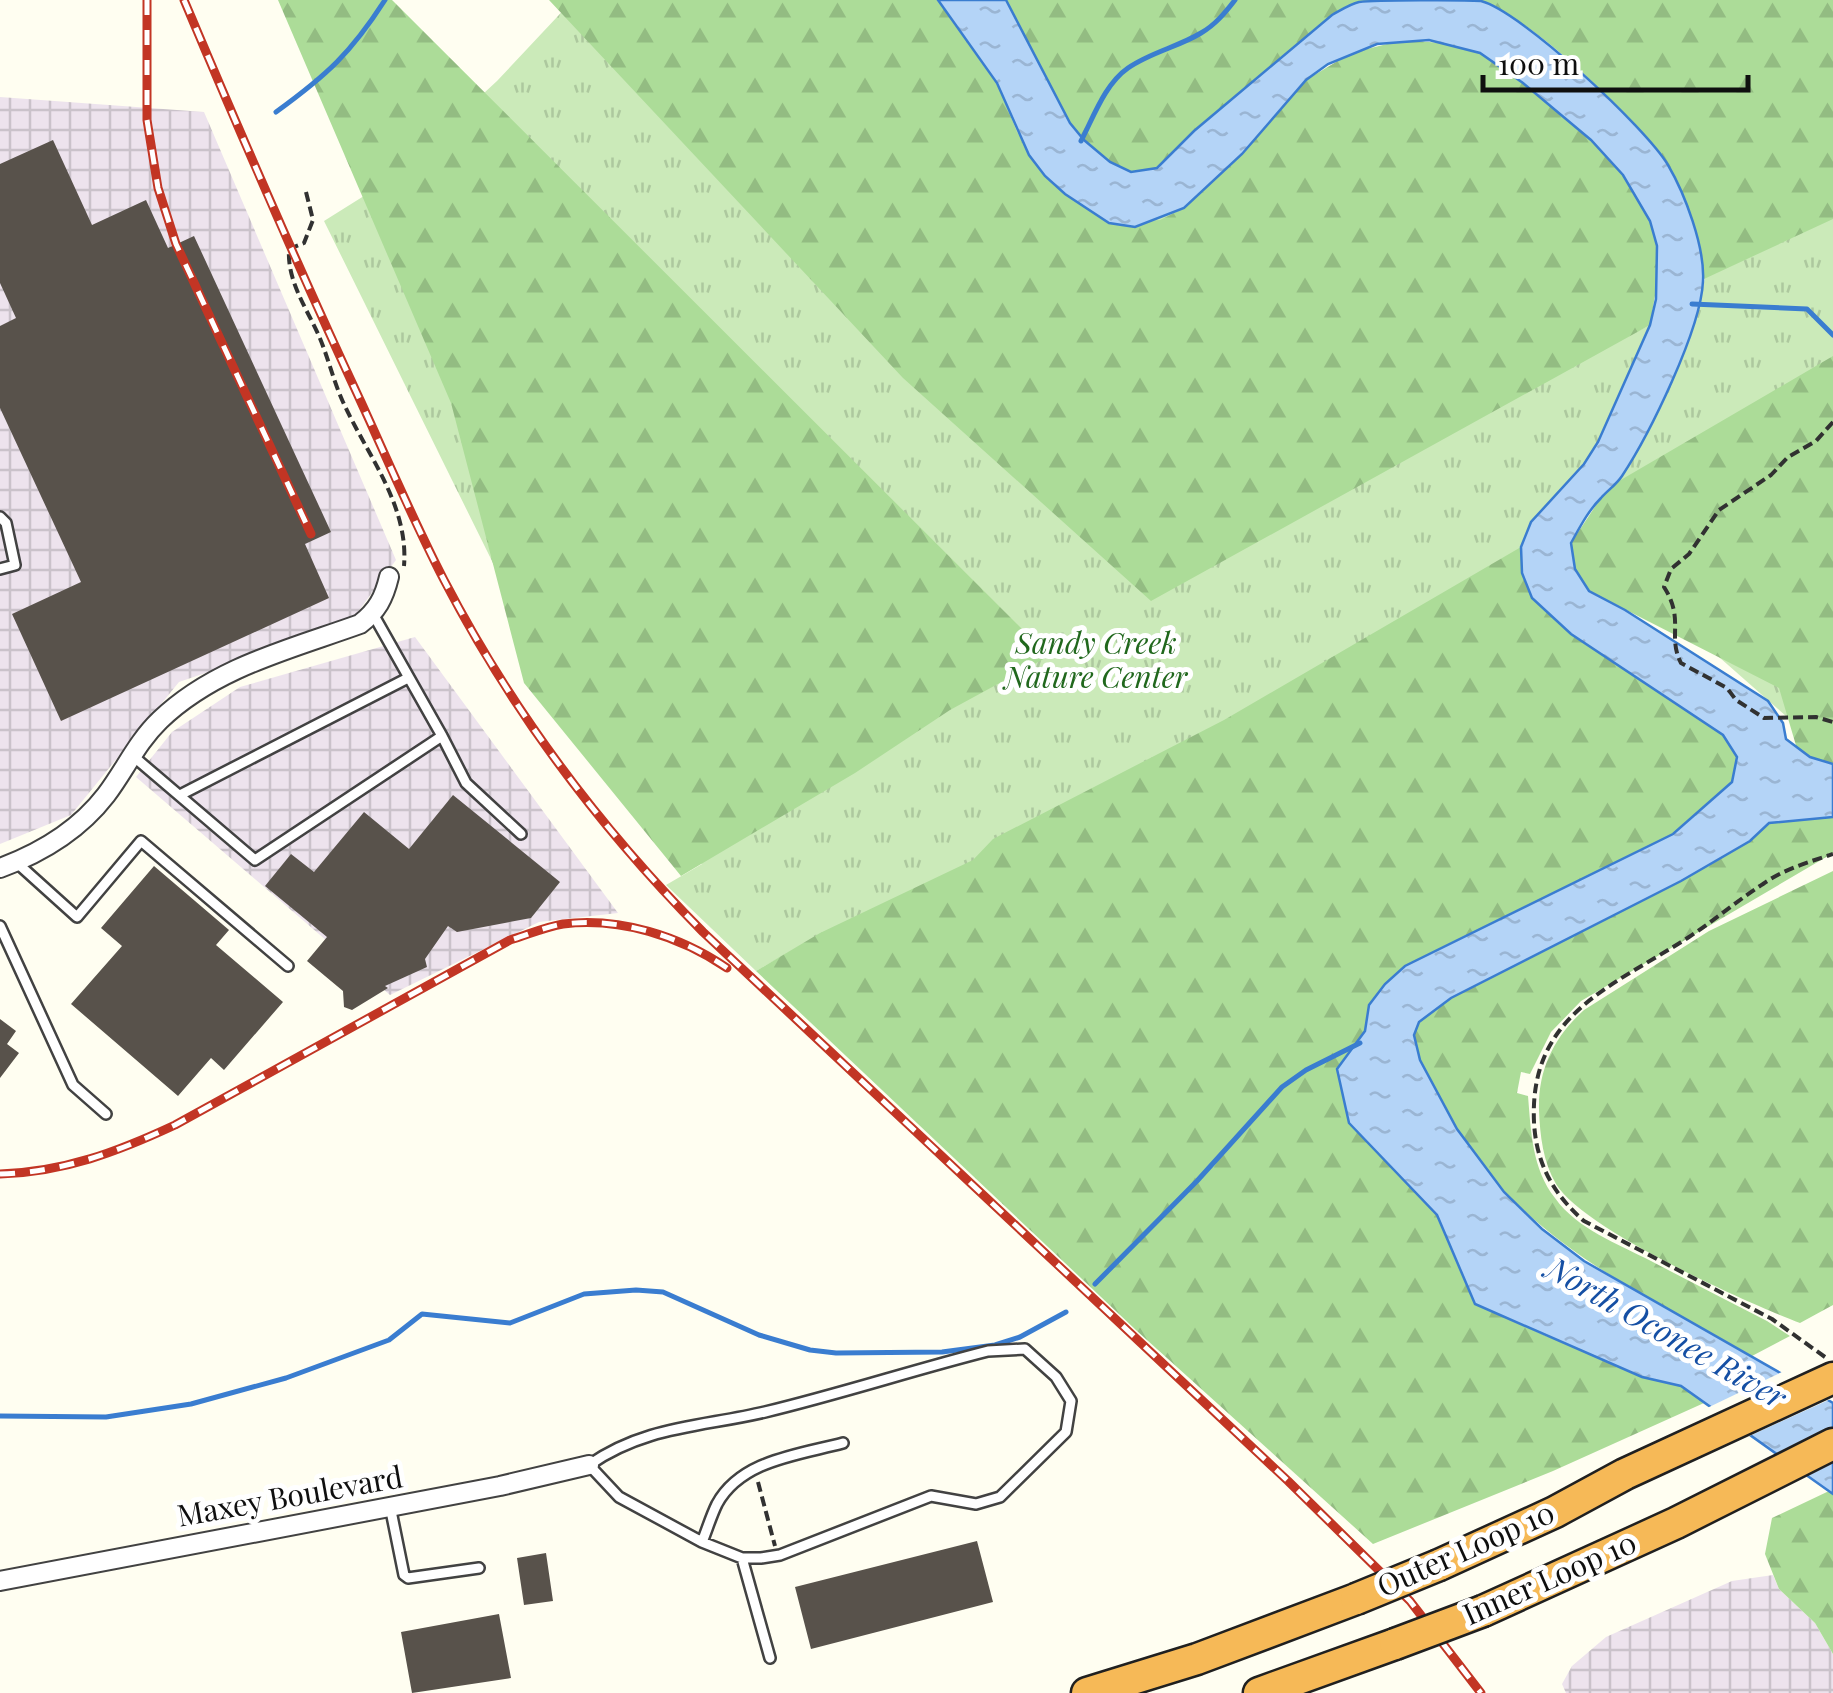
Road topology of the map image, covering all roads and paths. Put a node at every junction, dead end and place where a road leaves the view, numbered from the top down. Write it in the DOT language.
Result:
graph roads {
  1 [pos="306,192"];
  2 [pos="1833,422"];
  3 [pos="0,517"];
  4 [pos="0,569"];
  5 [pos="389,577"];
  6 [pos="374,614"];
  7 [pos="408,678"];
  8 [pos="1833,722"];
  9 [pos="442,736"];
  10 [pos="131,754"];
  11 [pos="180,795"];
  12 [pos="521,834"];
  13 [pos="1833,854"];
  14 [pos="8,865"];
  15 [pos="0,926"];
  16 [pos="288,966"];
  17 [pos="106,1114"];
  18 [pos="1833,1363"];
  19 [pos="1833,1378"];
  20 [pos="843,1443"];
  21 [pos="1833,1444"];
  22 [pos="590,1464"];
  23 [pos="755,1468"];
  24 [pos="390,1506"];
  25 [pos="702,1542"];
  26 [pos="777,1555"];
  27 [pos="742,1558"];
  28 [pos="479,1568"];
  29 [pos="0,1581"];
  30 [pos="770,1658"];
  31 [pos="1087,1693"];
  32 [pos="1259,1693"];
  1 -- 5 [label="path"];
  2 -- 8 [label="path"];
  3 -- 4 [label="lane"];
  5 -- 6 [label="street"];
  6 -- 7 [label="lane"];
  6 -- 10 [label="street"];
  7 -- 9 [label="lane"];
  7 -- 11 [label="lane"];
  9 -- 11 [label="lane"];
  9 -- 12 [label="lane"];
  10 -- 11 [label="lane"];
  10 -- 14 [label="street"];
  13 -- 18 [label="path"];
  14 -- 16 [label="lane"];
  15 -- 17 [label="lane"];
  19 -- 31 [label="highway, Outer Loop 10, bridge"];
  20 -- 23 [label="lane"];
  21 -- 32 [label="highway, Inner Loop 10, bridge"];
  22 -- 24 [label="street, Maxey Boulevard"];
  22 -- 25 [label="lane"];
  22 -- 26 [label="lane"];
  23 -- 25 [label="lane"];
  23 -- 26 [label="path"];
  24 -- 28 [label="lane"];
  24 -- 29 [label="street, Maxey Boulevard"];
  25 -- 27 [label="lane"];
  26 -- 27 [label="lane"];
  27 -- 30 [label="lane"];
}
